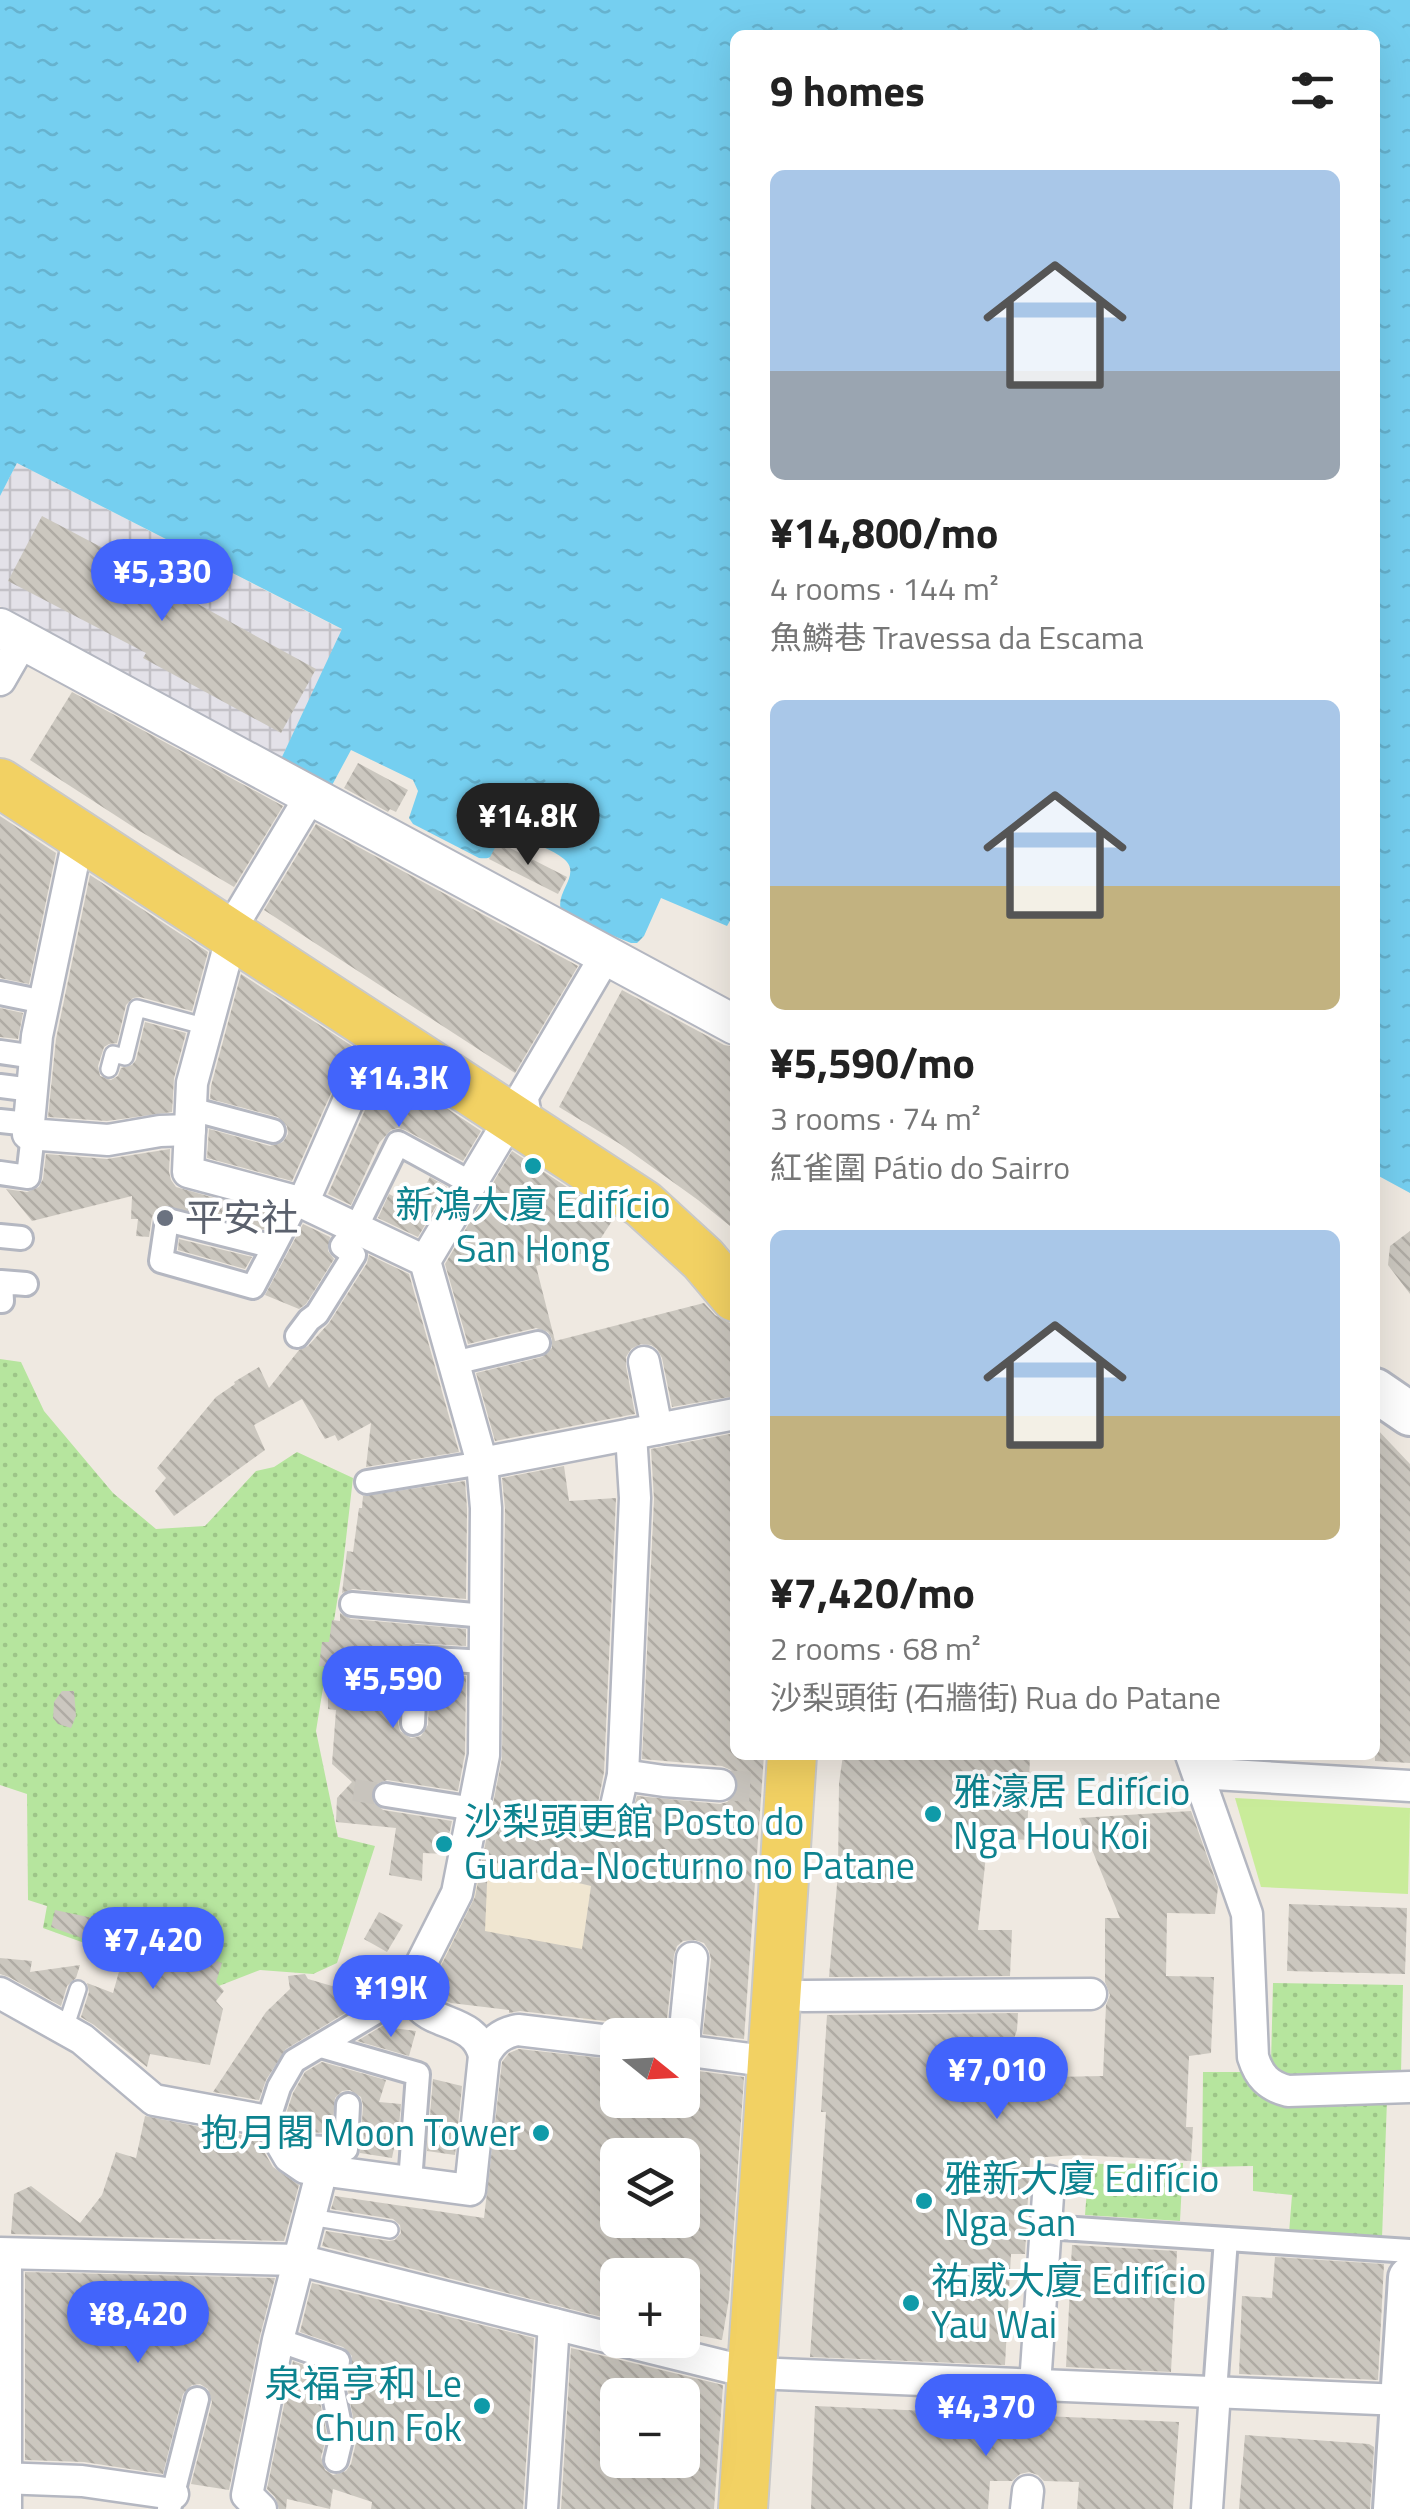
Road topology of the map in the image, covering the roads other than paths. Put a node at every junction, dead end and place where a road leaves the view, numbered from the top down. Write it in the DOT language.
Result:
graph roads {
  1 [pos="12,634"];
  2 [pos="0,680"];
  3 [pos="0,754"];
  4 [pos="0,784"];
  5 [pos="310,796"];
  6 [pos="79,835"];
  7 [pos="236,924"];
  8 [pos="606,955"];
  9 [pos="0,993"];
  10 [pos="44,1002"];
  11 [pos="730,1022"];
  12 [pos="207,1027"];
  13 [pos="378,1031"];
  14 [pos="0,1052"];
  15 [pos="35,1057"];
  16 [pos="110,1068"];
  17 [pos="0,1086"];
  18 [pos="32,1090"];
  19 [pos="524,1116"];
  20 [pos="190,1120"];
  21 [pos="23,1128"];
  22 [pos="273,1131"];
  23 [pos="0,1173"];
  24 [pos="471,1183"];
  25 [pos="300,1202"];
  26 [pos="356,1228"];
  27 [pos="274,1247"];
  28 [pos="730,1248"];
  29 [pos="424,1260"];
  30 [pos="26,1284"];
  31 [pos="730,1291"];
  32 [pos="0,1300"];
  33 [pos="297,1336"];
  34 [pos="538,1342"];
  35 [pos="1380,1361"];
  36 [pos="454,1362"];
  37 [pos="644,1362"];
  38 [pos="1410,1376"];
  39 [pos="1380,1393"];
  40 [pos="1410,1414"];
  41 [pos="730,1415"];
  42 [pos="644,1431"];
  43 [pos="482,1463"];
  44 [pos="367,1482"];
  45 [pos="352,1604"];
  46 [pos="485,1616"];
  47 [pos="485,1662"];
  48 [pos="413,1723"];
  49 [pos="792,1760"];
  50 [pos="818,1760"];
  51 [pos="1194,1764"];
  52 [pos="1258,1766"];
  53 [pos="622,1775"];
  54 [pos="720,1785"];
  55 [pos="1410,1786"];
  56 [pos="386,1795"];
  57 [pos="616,1806"];
  58 [pos="474,1810"];
  59 [pos="692,1958"];
  60 [pos="78,1989"];
  61 [pos="0,1993"];
  62 [pos="1091,1994"];
  63 [pos="414,1995"];
  64 [pos="802,1996"];
  65 [pos="686,2018"];
  66 [pos="65,2029"];
  67 [pos="600,2040"];
  68 [pos="321,2046"];
  69 [pos="700,2052"];
  70 [pos="484,2056"];
  71 [pos="773,2062"];
  72 [pos="1410,2086"];
  73 [pos="348,2105"];
  74 [pos="275,2134"];
  75 [pos="322,2170"];
  76 [pos="1049,2181"];
  77 [pos="410,2182"];
  78 [pos="310,2217"];
  79 [pos="1046,2227"];
  80 [pos="390,2230"];
  81 [pos="1226,2239"];
  82 [pos="1410,2251"];
  83 [pos="3,2253"];
  84 [pos="299,2260"];
  85 [pos="1410,2278"];
  86 [pos="554,2324"];
  87 [pos="600,2336"];
  88 [pos="278,2340"];
  89 [pos="696,2358"];
  90 [pos="765,2374"];
  91 [pos="1035,2385"];
  92 [pos="1215,2392"];
  93 [pos="197,2399"];
  94 [pos="1402,2400"];
  95 [pos="336,2460"];
  96 [pos="4,2489"];
  97 [pos="171,2502"];
  98 [pos="254,2502"];
  99 [pos="542,2509"];
  100 [pos="744,2509"];
  101 [pos="770,2509"];
  102 [pos="1207,2509"];
  103 [pos="1395,2509"];
  1 -- 2 [label="street"];
  1 -- 5 [label="street"];
  3 -- 7 [label="main road"];
  4 -- 6 [label="main road"];
  5 -- 7 [label="street"];
  5 -- 8 [label="street"];
  6 -- 7 [label="main road"];
  6 -- 10 [label="street"];
  7 -- 12 [label="street"];
  7 -- 13 [label="main road"];
  7 -- 19 [label="main road"];
  8 -- 11 [label="street"];
  8 -- 19 [label="street"];
  9 -- 10 [label="street"];
  10 -- 15 [label="street"];
  12 -- 16 [label="lane"];
  12 -- 20 [label="street"];
  13 -- 19 [label="main road"];
  13 -- 25 [label="street"];
  14 -- 15 [label="street"];
  15 -- 18 [label="street"];
  17 -- 18 [label="street"];
  18 -- 21 [label="street"];
  19 -- 24 [label="street"];
  19 -- 28 [label="main road"];
  19 -- 31 [label="main road"];
  20 -- 21 [label="street"];
  20 -- 22 [label="street"];
  20 -- 25 [label="street"];
  21 -- 23 [label="street"];
  24 -- 26 [label="street"];
  24 -- 29 [label="street"];
  25 -- 26 [label="street"];
  25 -- 27 [label="street"];
  26 -- 29 [label="street"];
  26 -- 33 [label="street"];
  27 -- 27 [label="street"];
  29 -- 36 [label="street"];
  30 -- 32 [label="street"];
  34 -- 36 [label="street"];
  35 -- 38 [label="main road"];
  36 -- 43 [label="street"];
  37 -- 42 [label="street"];
  39 -- 40 [label="main road"];
  41 -- 42 [label="street"];
  42 -- 43 [label="street"];
  42 -- 53 [label="street"];
  43 -- 44 [label="street"];
  43 -- 46 [label="street"];
  45 -- 46 [label="street"];
  46 -- 47 [label="street"];
  47 -- 48 [label="street"];
  47 -- 58 [label="street"];
  49 -- 71 [label="main road"];
  50 -- 64 [label="main road"];
  51 -- 52 [label="street"];
  51 -- 72 [label="street"];
  52 -- 55 [label="street"];
  53 -- 54 [label="street"];
  53 -- 57 [label="street"];
  56 -- 58 [label="street"];
  58 -- 63 [label="street"];
  59 -- 65 [label="street"];
  60 -- 66 [label="lane"];
  61 -- 66 [label="street"];
  62 -- 64 [label="street"];
  63 -- 68 [label="street"];
  63 -- 70 [label="street"];
  64 -- 90 [label="main road"];
  66 -- 74 [label="street"];
  67 -- 70 [label="street"];
  68 -- 74 [label="street"];
  68 -- 77 [label="street"];
  69 -- 71 [label="street"];
  70 -- 77 [label="street"];
  71 -- 90 [label="main road"];
  73 -- 74 [label="street"];
  74 -- 75 [label="street"];
  75 -- 77 [label="street"];
  75 -- 78 [label="street"];
  76 -- 79 [label="street"];
  78 -- 80 [label="lane"];
  78 -- 84 [label="street"];
  79 -- 81 [label="street"];
  79 -- 91 [label="street"];
  81 -- 82 [label="street"];
  81 -- 92 [label="street"];
  83 -- 84 [label="street"];
  83 -- 96 [label="street"];
  84 -- 86 [label="street"];
  84 -- 88 [label="street"];
  85 -- 94 [label="main road"];
  86 -- 87 [label="street"];
  86 -- 99 [label="street"];
  88 -- 95 [label="street"];
  88 -- 98 [label="street"];
  89 -- 90 [label="street"];
  90 -- 91 [label="street"];
  90 -- 100 [label="main road"];
  90 -- 101 [label="main road"];
  91 -- 92 [label="street"];
  92 -- 94 [label="street"];
  92 -- 102 [label="street"];
  93 -- 97 [label="street"];
  94 -- 103 [label="main road"];
  96 -- 97 [label="street"];
}
